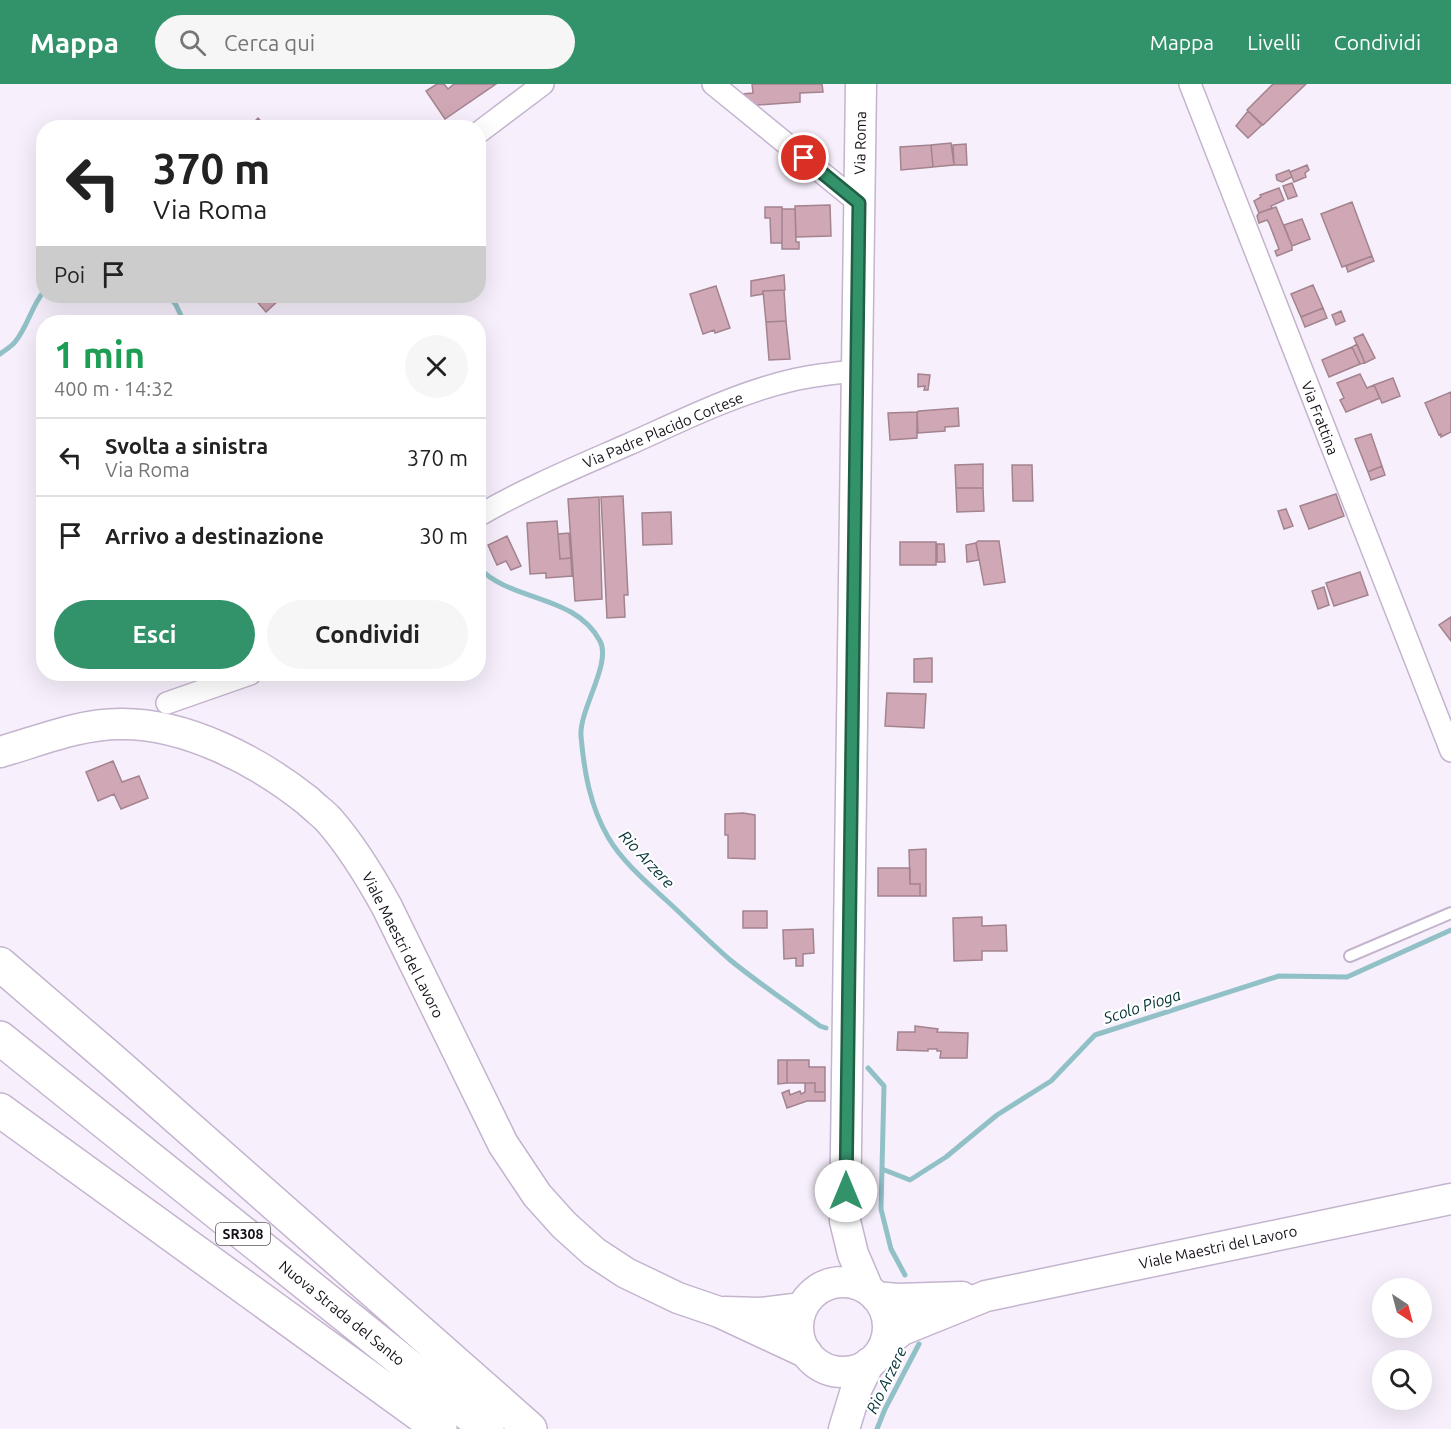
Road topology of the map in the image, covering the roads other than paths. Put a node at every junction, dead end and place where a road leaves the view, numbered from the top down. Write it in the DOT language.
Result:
graph roads {
  1 [pos="543,84"];
  2 [pos="713,84"];
  3 [pos="861,84"];
  4 [pos="1190,84"];
  5 [pos="486,127"];
  6 [pos="859,203"];
  7 [pos="856,370"];
  8 [pos="486,512"];
  9 [pos="229,681"];
  10 [pos="167,702"];
  11 [pos="1451,751"];
  12 [pos="0,752"];
  13 [pos="1451,913"];
  14 [pos="1350,956"];
  15 [pos="0,964"];
  16 [pos="0,1038"];
  17 [pos="0,1110"];
  18 [pos="1451,1199"];
  19 [pos="845,1221"];
  20 [pos="872,1293"];
  21 [pos="986,1296"];
  22 [pos="813,1297"];
  23 [pos="719,1312"];
  24 [pos="877,1353"];
  25 [pos="816,1360"];
  26 [pos="440,1429"];
  27 [pos="487,1429"];
  28 [pos="530,1429"];
  29 [pos="840,1429"];
  30 [pos="844,1429"];
  1 -- 5 [label="street"];
  2 -- 6 [label="street, Via Roma"];
  3 -- 6 [label="main road, Via Roma"];
  4 -- 11 [label="street, Via Frattina"];
  6 -- 7 [label="main road, Via Roma"];
  7 -- 8 [label="street, Via Padre Placido Cortese"];
  7 -- 19 [label="main road, Via Roma"];
  9 -- 10 [label="street"];
  12 -- 23 [label="main road, Viale Maestri del Lavoro"];
  13 -- 14 [label="lane"];
  15 -- 28 [label="highway"];
  16 -- 27 [label="highway, Nuova Strada del Santo / SR308"];
  17 -- 26 [label="highway"];
  18 -- 21 [label="main road, Viale Maestri del Lavoro"];
  19 -- 20 [label="main road, Via Roma"];
  19 -- 22 [label="main road, Via Roma"];
  20 -- 21 [label="main road, Viale Maestri del Lavoro"];
  20 -- 22 [label="main road"];
  20 -- 24 [label="main road"];
  21 -- 24 [label="main road, Viale Maestri del Lavoro"];
  22 -- 23 [label="main road, Viale Maestri del Lavoro"];
  22 -- 25 [label="main road"];
  23 -- 25 [label="main road, Viale Maestri del Lavoro"];
  24 -- 25 [label="main road"];
  24 -- 30 [label="main road"];
  25 -- 29 [label="main road"];
}
